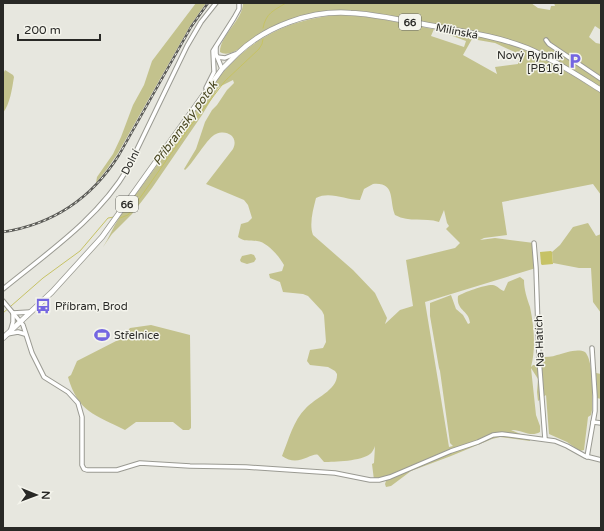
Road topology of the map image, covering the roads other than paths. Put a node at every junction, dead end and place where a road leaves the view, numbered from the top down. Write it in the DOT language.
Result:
graph roads {
  1 [pos="216,3"];
  2 [pos="240,3"];
  3 [pos="546,40"];
  4 [pos="217,44"];
  5 [pos="241,50"];
  6 [pos="217,57"];
  7 [pos="214,61"];
  8 [pos="222,69"];
  9 [pos="601,80"];
  10 [pos="601,90"];
  11 [pos="204,94"];
  12 [pos="534,243"];
  13 [pos="3,289"];
  14 [pos="3,301"];
  15 [pos="31,312"];
  16 [pos="13,313"];
  17 [pos="21,322"];
  18 [pos="9,333"];
  19 [pos="25,334"];
  20 [pos="3,338"];
  21 [pos="592,348"];
  22 [pos="593,422"];
  23 [pos="601,424"];
  24 [pos="545,439"];
  25 [pos="587,457"];
  26 [pos="601,460"];
  1 -- 13 [label="street, Dolní"];
  2 -- 4 [label="street"];
  3 -- 9 [label="street"];
  4 -- 6 [label="street"];
  4 -- 7 [label="street"];
  5 -- 6 [label="street"];
  5 -- 8 [label="main road, Milínská / 66"];
  5 -- 10 [label="main road, Milínská / 66"];
  6 -- 8 [label="street"];
  7 -- 8 [label="street"];
  7 -- 11 [label="street"];
  8 -- 11 [label="main road, 66"];
  11 -- 15 [label="main road, 66"];
  12 -- 24 [label="street, Na Hatích"];
  14 -- 16 [label="street"];
  15 -- 16 [label="street"];
  15 -- 17 [label="main road, 66"];
  16 -- 17 [label="street"];
  16 -- 18 [label="street"];
  17 -- 18 [label="main road, 66"];
  17 -- 19 [label="street"];
  18 -- 19 [label="street"];
  18 -- 20 [label="main road, 66"];
  19 -- 24 [label="street"];
  21 -- 22 [label="street"];
  22 -- 23 [label="street"];
  22 -- 25 [label="street"];
  24 -- 25 [label="street"];
  25 -- 26 [label="street"];
}
